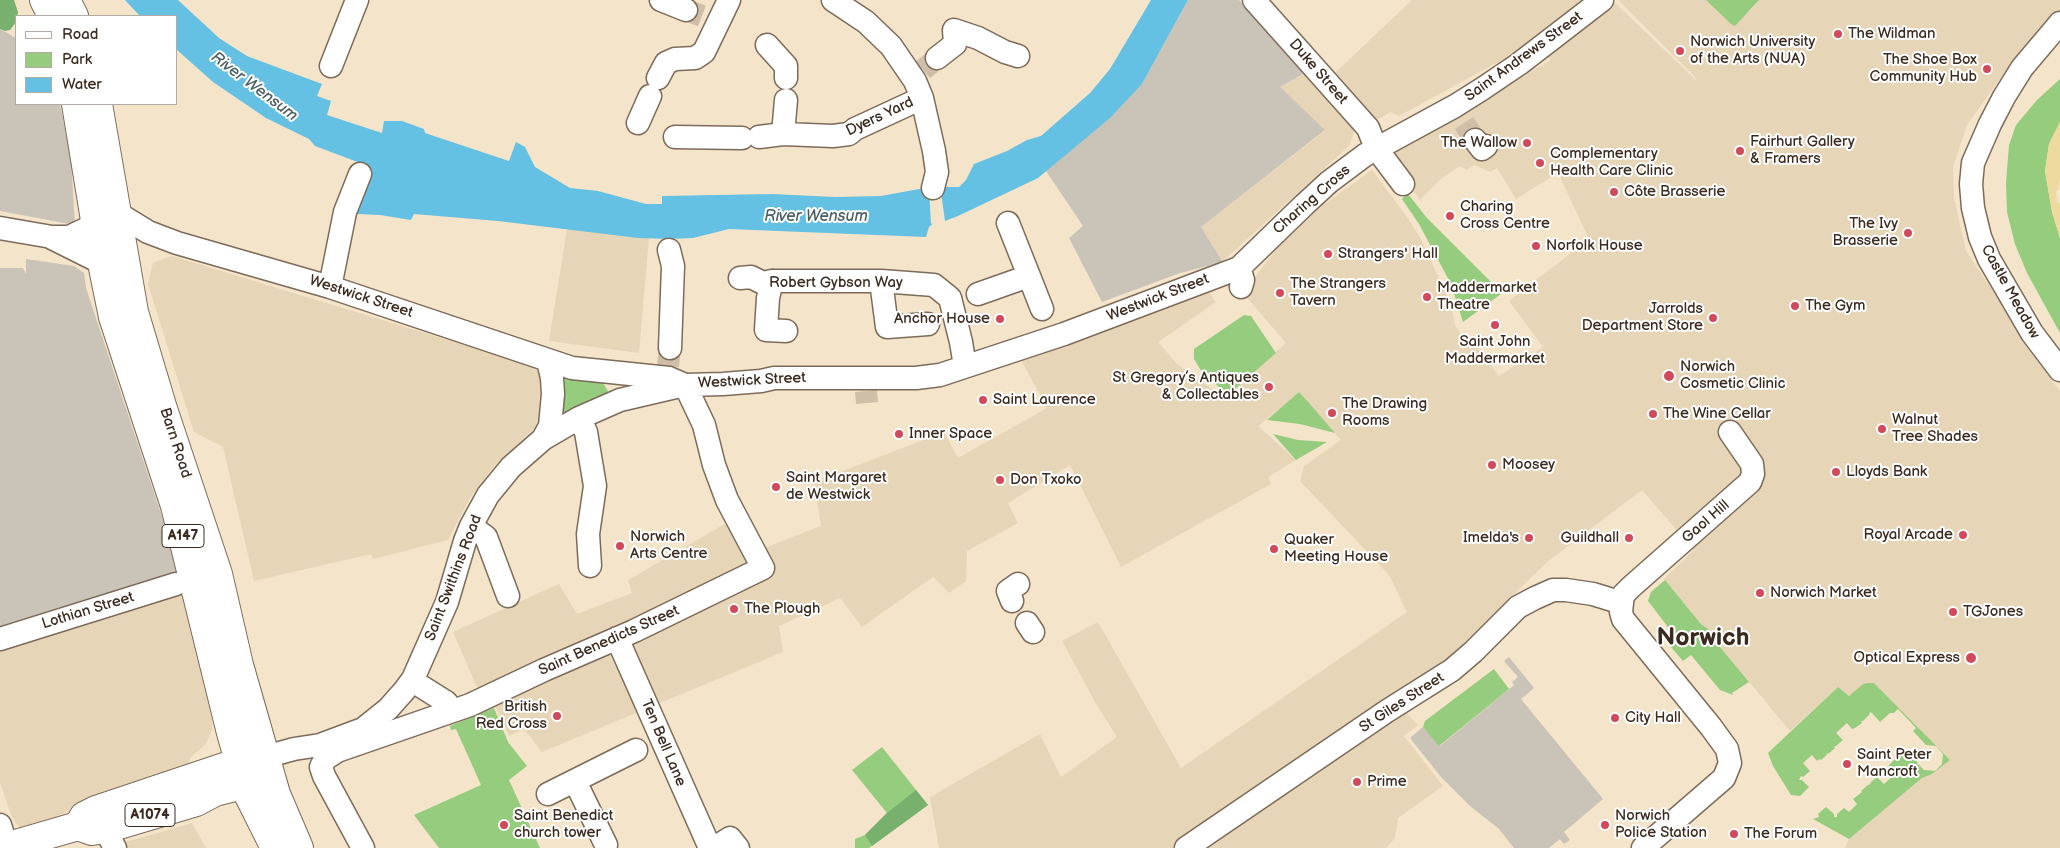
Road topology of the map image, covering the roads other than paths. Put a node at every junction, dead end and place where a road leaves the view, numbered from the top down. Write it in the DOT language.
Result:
graph roads {
  1 [pos="44,0"];
  2 [pos="66,0"];
  3 [pos="357,0"];
  4 [pos="661,0"];
  5 [pos="728,0"];
  6 [pos="832,0"];
  7 [pos="1254,0"];
  8 [pos="1602,0"];
  9 [pos="52,15"];
  10 [pos="74,15"];
  11 [pos="702,17"];
  12 [pos="2060,23"];
  13 [pos="767,45"];
  14 [pos="1018,56"];
  15 [pos="331,66"];
  16 [pos="924,77"];
  17 [pos="76,105"];
  18 [pos="98,105"];
  19 [pos="638,123"];
  20 [pos="783,134"];
  21 [pos="675,137"];
  22 [pos="1384,144"];
  23 [pos="360,174"];
  24 [pos="1402,184"];
  25 [pos="933,188"];
  26 [pos="106,216"];
  27 [pos="1008,222"];
  28 [pos="0,228"];
  29 [pos="52,237"];
  30 [pos="177,243"];
  31 [pos="670,250"];
  32 [pos="113,261"];
  33 [pos="1029,276"];
  34 [pos="1240,277"];
  35 [pos="740,278"];
  36 [pos="772,281"];
  37 [pos="881,281"];
  38 [pos="330,287"];
  39 [pos="955,294"];
  40 [pos="1042,310"];
  41 [pos="928,324"];
  42 [pos="786,331"];
  43 [pos="548,361"];
  44 [pos="965,366"];
  45 [pos="672,369"];
  46 [pos="2060,370"];
  47 [pos="579,418"];
  48 [pos="1730,432"];
  49 [pos="544,439"];
  50 [pos="471,526"];
  51 [pos="590,566"];
  52 [pos="176,584"];
  53 [pos="508,596"];
  54 [pos="1622,603"];
  55 [pos="0,638"];
  56 [pos="617,638"];
  57 [pos="413,679"];
  58 [pos="453,711"];
  59 [pos="649,744"];
  60 [pos="256,770"];
  61 [pos="575,781"];
  62 [pos="548,794"];
  63 [pos="196,802"];
  64 [pos="78,826"];
  65 [pos="110,838"];
  66 [pos="9,842"];
  67 [pos="606,845"];
  68 [pos="265,848"];
  69 [pos="275,848"];
  70 [pos="299,848"];
  71 [pos="363,848"];
  72 [pos="710,848"];
  73 [pos="1186,848"];
  74 [pos="1642,848"];
  1 -- 9 [label="main road"];
  2 -- 10 [label="main road"];
  3 -- 15 [label="street"];
  4 -- 11 [label="street"];
  5 -- 11 [label="street"];
  6 -- 16 [label="street"];
  7 -- 22 [label="street, Duke Street"];
  8 -- 22 [label="street, Saint Andrews Street"];
  11 -- 19 [label="street"];
  12 -- 46 [label="street, Castle Meadow"];
  13 -- 20 [label="street"];
  14 -- 16 [label="street, Dyers Yard"];
  16 -- 20 [label="street, Dyers Yard"];
  16 -- 25 [label="street"];
  17 -- 26 [label="main road, Barn Road / A147"];
  18 -- 26 [label="main road, Barn Road / A147"];
  20 -- 21 [label="street, Dyers Yard"];
  22 -- 24 [label="street"];
  22 -- 34 [label="street, Charing Cross"];
  23 -- 38 [label="street"];
  26 -- 29 [label="street"];
  26 -- 30 [label="street, Westwick Street"];
  26 -- 32 [label="main road, Barn Road / A147"];
  27 -- 33 [label="street"];
  28 -- 29 [label="street"];
  29 -- 32 [label="street"];
  30 -- 32 [label="street, Westwick Street"];
  30 -- 38 [label="street, Westwick Street"];
  31 -- 45 [label="street"];
  32 -- 60 [label="main road, Barn Road / A147"];
  33 -- 39 [label="street"];
  33 -- 40 [label="street"];
  34 -- 44 [label="street, Westwick Street"];
  35 -- 36 [label="street, Robert Gybson Way"];
  36 -- 37 [label="street, Robert Gybson Way"];
  36 -- 42 [label="street"];
  37 -- 39 [label="street, Robert Gybson Way"];
  37 -- 41 [label="street"];
  38 -- 43 [label="street, Westwick Street"];
  39 -- 44 [label="street"];
  43 -- 45 [label="street, Westwick Street"];
  43 -- 49 [label="street"];
  44 -- 45 [label="street, Westwick Street"];
  45 -- 47 [label="street, Saint Swithins Road"];
  45 -- 56 [label="street, Saint Benedicts Street"];
  47 -- 49 [label="street, Saint Swithins Road"];
  47 -- 51 [label="street"];
  48 -- 54 [label="street, Gaol Hill"];
  49 -- 50 [label="street, Saint Swithins Road"];
  50 -- 53 [label="street"];
  50 -- 57 [label="street, Saint Swithins Road"];
  52 -- 55 [label="street, Lothian Street"];
  54 -- 73 [label="street, St Giles Street"];
  54 -- 74 [label="street"];
  56 -- 58 [label="street, Saint Benedicts Street"];
  56 -- 59 [label="street, Ten Bell Lane"];
  57 -- 58 [label="street"];
  57 -- 60 [label="street"];
  58 -- 71 [label="street, Saint Benedicts Street"];
  59 -- 61 [label="street"];
  59 -- 72 [label="street, Ten Bell Lane"];
  60 -- 63 [label="main road, A1074"];
  60 -- 64 [label="main road, A1074"];
  60 -- 69 [label="main road, A147"];
  60 -- 70 [label="main road, A147"];
  61 -- 62 [label="street"];
  61 -- 67 [label="street"];
  63 -- 65 [label="main road, A1074"];
  63 -- 68 [label="main road"];
  64 -- 65 [label="main road, A1074"];
  64 -- 66 [label="main road, A1074"];
}
